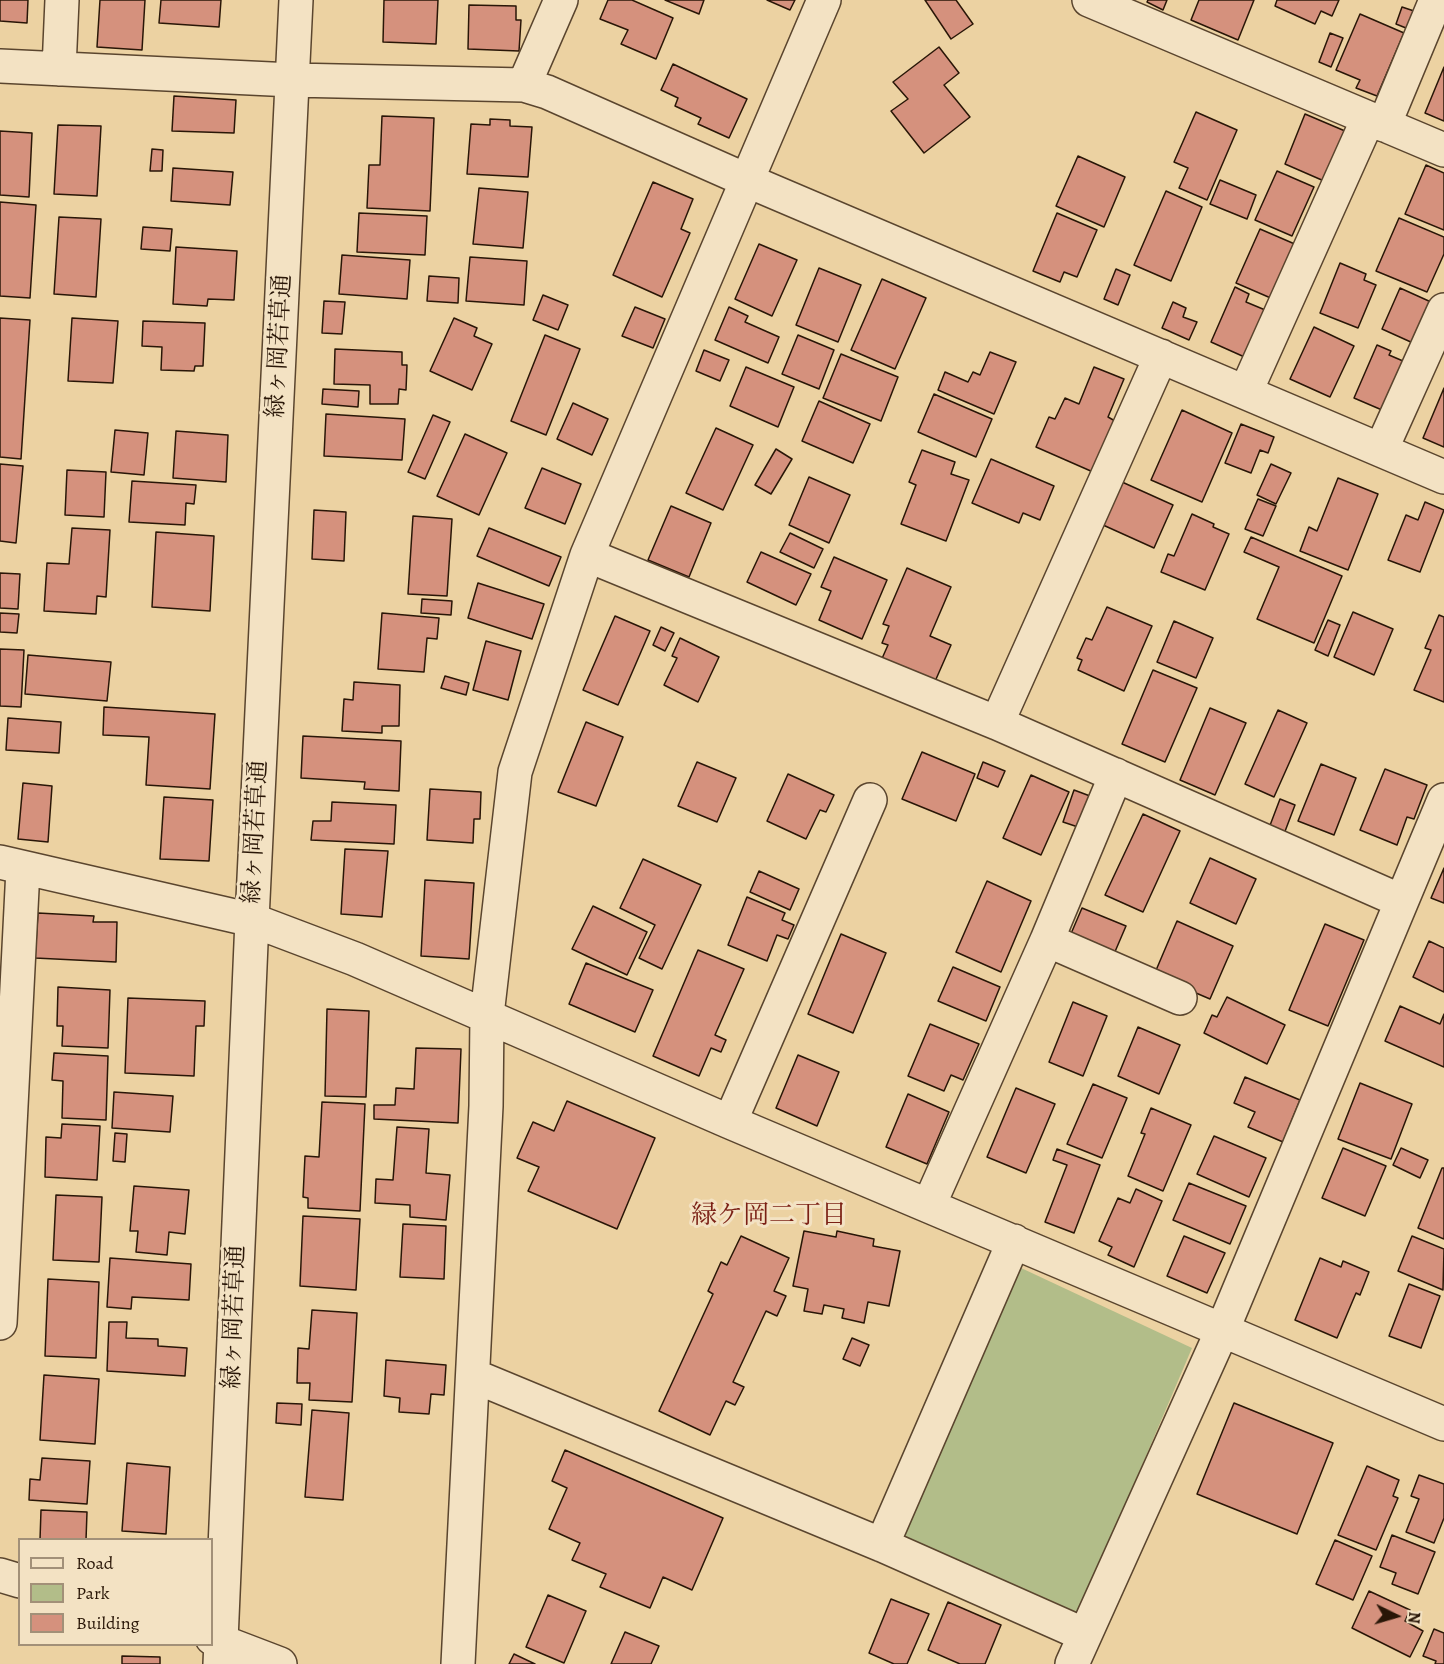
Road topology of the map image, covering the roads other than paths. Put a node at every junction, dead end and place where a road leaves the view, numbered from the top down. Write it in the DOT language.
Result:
graph roads {
  1 [pos="62,0"];
  2 [pos="296,0"];
  3 [pos="561,0"];
  4 [pos="824,0"];
  5 [pos="1089,0"];
  6 [pos="1436,0"];
  7 [pos="0,66"];
  8 [pos="59,69"];
  9 [pos="292,80"];
  10 [pos="524,85"];
  11 [pos="1376,122"];
  12 [pos="1444,150"];
  13 [pos="746,180"];
  14 [pos="1444,310"];
  15 [pos="1161,356"];
  16 [pos="1246,392"];
  17 [pos="1381,450"];
  18 [pos="1444,477"];
  19 [pos="587,555"];
  20 [pos="997,723"];
  21 [pos="1116,775"];
  22 [pos="870,800"];
  23 [pos="1444,800"];
  24 [pos="12,865"];
  25 [pos="1401,901"];
  26 [pos="252,920"];
  27 [pos="1047,940"];
  28 [pos="1180,998"];
  29 [pos="487,1015"];
  30 [pos="730,1122"];
  31 [pos="929,1205"];
  32 [pos="1014,1240"];
  33 [pos="0,1323"];
  34 [pos="1222,1331"];
  35 [pos="474,1376"];
  36 [pos="1444,1424"];
  37 [pos="882,1545"];
  38 [pos="0,1575"];
  39 [pos="18,1580"];
  40 [pos="1085,1635"];
  41 [pos="217,1648"];
  42 [pos="280,1664"];
  43 [pos="458,1664"];
  44 [pos="1072,1664"];
  1 -- 8 [label="street"];
  2 -- 9 [label="street, 緑ヶ岡若草通"];
  3 -- 10 [label="street"];
  4 -- 13 [label="street"];
  5 -- 11 [label="street"];
  6 -- 11 [label="street"];
  7 -- 8 [label="street"];
  8 -- 9 [label="street"];
  9 -- 10 [label="street"];
  9 -- 26 [label="street, 緑ヶ岡若草通"];
  10 -- 13 [label="street"];
  11 -- 12 [label="street"];
  11 -- 16 [label="street"];
  13 -- 15 [label="street"];
  13 -- 19 [label="street"];
  14 -- 17 [label="street"];
  15 -- 16 [label="street"];
  15 -- 20 [label="street"];
  16 -- 17 [label="street"];
  17 -- 18 [label="street"];
  19 -- 20 [label="street"];
  19 -- 29 [label="street"];
  20 -- 21 [label="street"];
  21 -- 25 [label="street"];
  21 -- 27 [label="street"];
  22 -- 30 [label="street"];
  23 -- 25 [label="street"];
  24 -- 26 [label="street"];
  24 -- 33 [label="street"];
  25 -- 34 [label="street"];
  26 -- 29 [label="street"];
  26 -- 41 [label="street, 緑ヶ岡若草通"];
  27 -- 28 [label="street"];
  27 -- 31 [label="street"];
  29 -- 30 [label="street"];
  29 -- 35 [label="street"];
  30 -- 31 [label="street"];
  31 -- 32 [label="street"];
  32 -- 34 [label="street"];
  32 -- 37 [label="street"];
  34 -- 36 [label="street"];
  34 -- 40 [label="street"];
  35 -- 37 [label="street"];
  35 -- 43 [label="street"];
  37 -- 40 [label="street"];
  38 -- 39 [label="street"];
  40 -- 44 [label="street"];
  41 -- 42 [label="street"];
}
